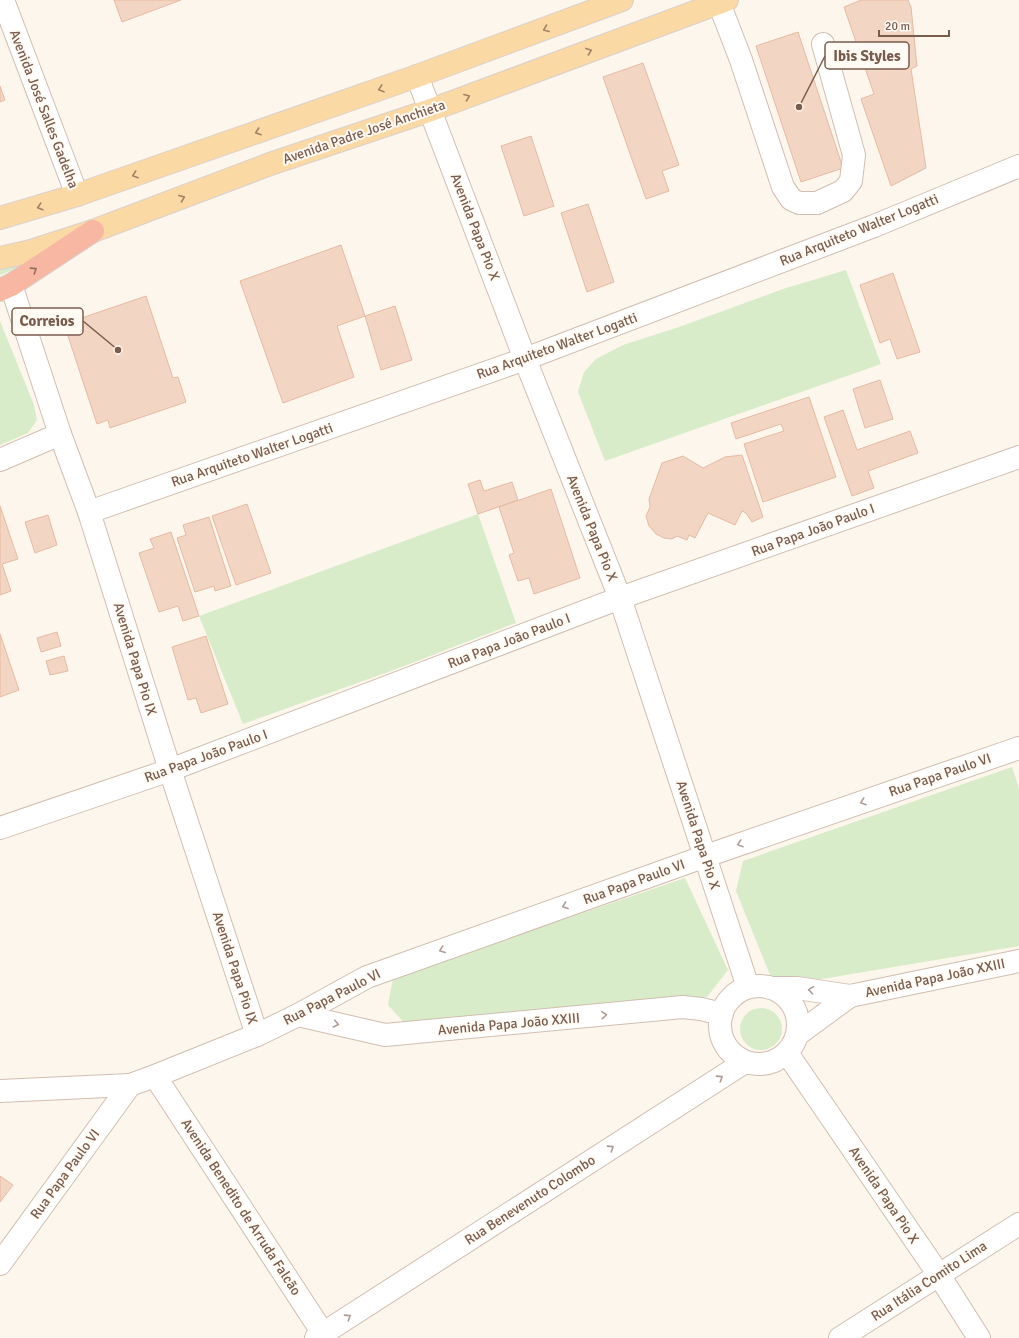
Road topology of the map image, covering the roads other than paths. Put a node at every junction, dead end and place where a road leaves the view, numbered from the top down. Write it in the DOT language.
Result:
graph roads {
  1 [pos="4,0"];
  2 [pos="622,0"];
  3 [pos="723,1"];
  4 [pos="823,44"];
  5 [pos="417,76"];
  6 [pos="431,110"];
  7 [pos="1019,166"];
  8 [pos="77,195"];
  9 [pos="0,218"];
  10 [pos="93,231"];
  11 [pos="0,258"];
  12 [pos="5,288"];
  13 [pos="525,359"];
  14 [pos="60,434"];
  15 [pos="1019,457"];
  16 [pos="0,460"];
  17 [pos="89,512"];
  18 [pos="620,598"];
  19 [pos="1019,748"];
  20 [pos="170,770"];
  21 [pos="0,828"];
  22 [pos="706,856"];
  23 [pos="1019,961"];
  24 [pos="748,988"];
  25 [pos="770,988"];
  26 [pos="850,996"];
  27 [pos="722,1014"];
  28 [pos="298,1015"];
  29 [pos="257,1034"];
  30 [pos="798,1034"];
  31 [pos="787,1053"];
  32 [pos="745,1062"];
  33 [pos="155,1076"];
  34 [pos="130,1085"];
  35 [pos="0,1091"];
  36 [pos="1019,1224"];
  37 [pos="0,1264"];
  38 [pos="939,1275"];
  39 [pos="322,1336"];
  40 [pos="840,1338"];
  41 [pos="979,1338"];
  1 -- 8 [label="street, Avenida José Salles Gadelha"];
  2 -- 5 [label="main road, one-way"];
  3 -- 4 [label="street"];
  6 -- 3 [label="main road, Avenida Padre José Anchieta, one-way"];
  5 -- 6 [label="street, Avenida Papa Pio X"];
  5 -- 8 [label="main road, one-way"];
  10 -- 6 [label="main road, Avenida Padre José Anchieta, one-way"];
  6 -- 13 [label="street, Avenida Papa Pio X"];
  7 -- 13 [label="street, Rua Arquiteto Walter Logatti"];
  8 -- 9 [label="main road, one-way"];
  10 -- 11 [label="main road, Avenida Padre José Anchieta"];
  12 -- 10 [label="highway, one-way"];
  12 -- 14 [label="street, Avenida Papa Pio IX"];
  13 -- 17 [label="street, Rua Arquiteto Walter Logatti"];
  13 -- 18 [label="street, Avenida Papa Pio X"];
  14 -- 16 [label="street"];
  14 -- 17 [label="street, Avenida Papa Pio IX"];
  15 -- 18 [label="street, Rua Papa João Paulo I"];
  17 -- 20 [label="street, Avenida Papa Pio IX"];
  18 -- 20 [label="street, Rua Papa João Paulo I"];
  18 -- 22 [label="street, Avenida Papa Pio X"];
  19 -- 22 [label="street, Rua Papa Paulo VI, one-way"];
  20 -- 21 [label="street, Rua Papa João Paulo I"];
  20 -- 29 [label="street, Avenida Papa Pio IX"];
  22 -- 24 [label="street, Avenida Papa Pio X"];
  22 -- 28 [label="street, Rua Papa Paulo VI, one-way"];
  23 -- 26 [label="street, Avenida Papa João XXIII"];
  24 -- 25 [label="street"];
  24 -- 27 [label="street"];
  26 -- 25 [label="street, Avenida Papa João XXIII, one-way"];
  25 -- 30 [label="street"];
  26 -- 30 [label="street, Avenida Papa João XXIII"];
  28 -- 27 [label="street, Avenida Papa João XXIII, one-way"];
  27 -- 32 [label="street"];
  28 -- 29 [label="street, Rua Papa Paulo VI"];
  29 -- 33 [label="street"];
  30 -- 31 [label="street"];
  31 -- 32 [label="street"];
  31 -- 38 [label="street, Avenida Papa Pio X"];
  39 -- 32 [label="street, Rua Benevenuto Colombo, one-way"];
  33 -- 34 [label="street"];
  33 -- 39 [label="street, Avenida Benedito de Arruda Falcão"];
  34 -- 35 [label="street"];
  34 -- 37 [label="street, Rua Papa Paulo VI"];
  36 -- 38 [label="street, Rua Itália Comito Lima"];
  38 -- 40 [label="street, Rua Itália Comito Lima"];
  38 -- 41 [label="street, Avenida Papa Pio X"];
}
